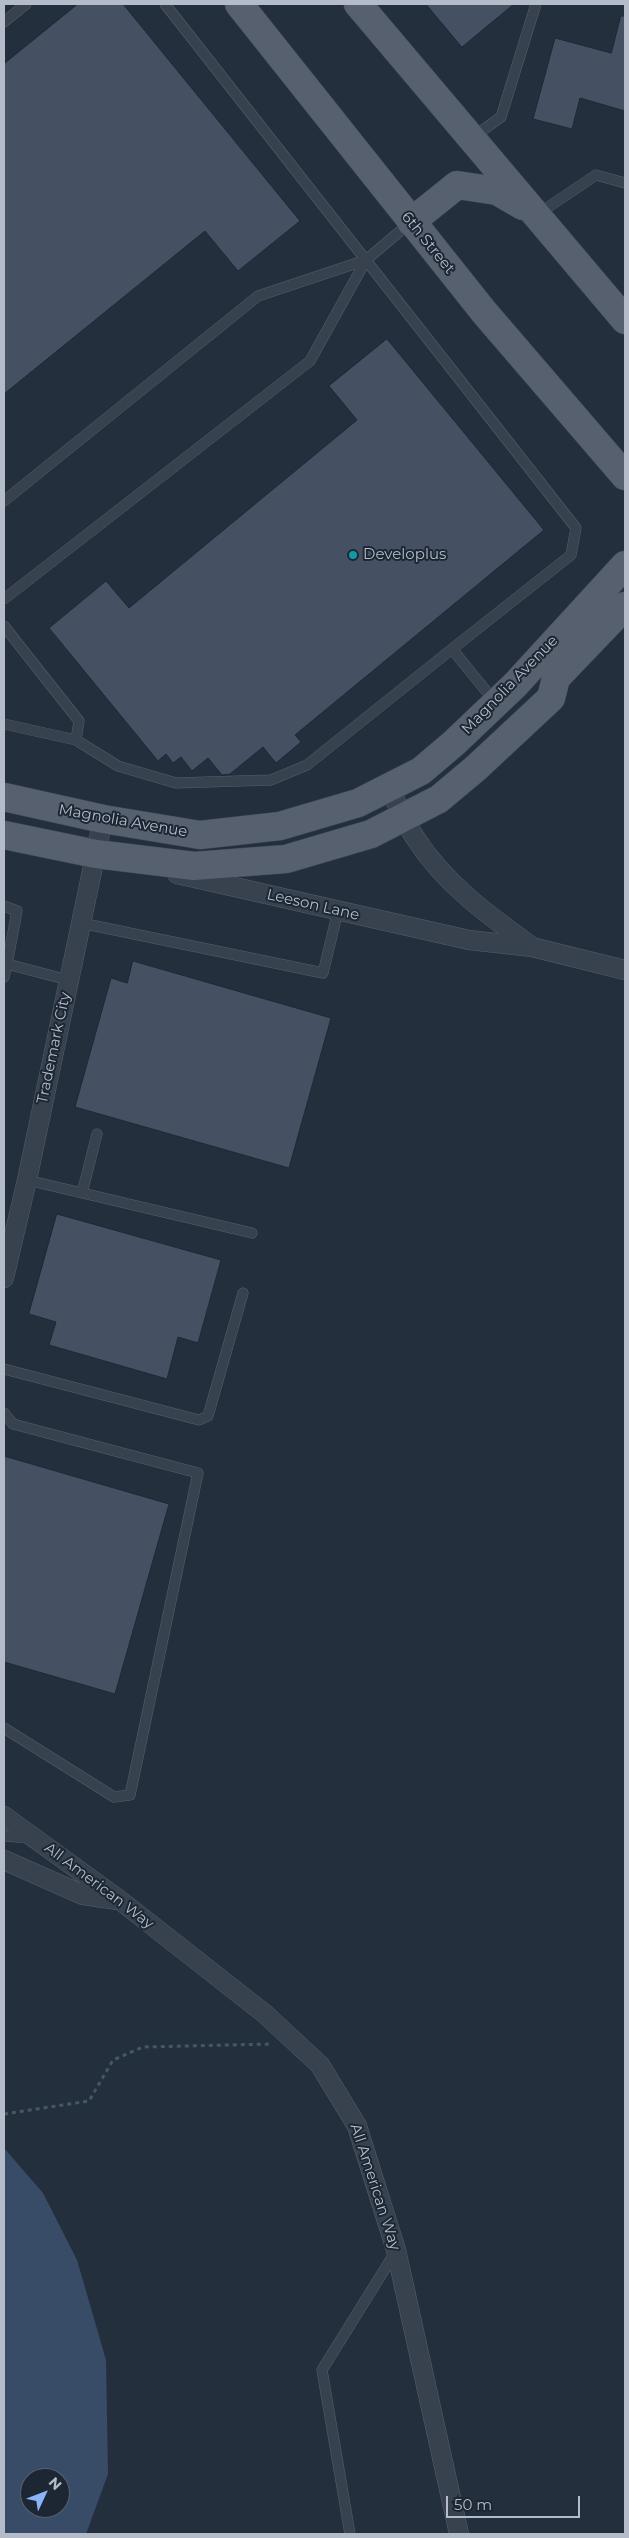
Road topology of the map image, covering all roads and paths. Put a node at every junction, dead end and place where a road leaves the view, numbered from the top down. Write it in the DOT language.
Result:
graph roads {
  1 [pos="26,4"];
  2 [pos="165,4"];
  3 [pos="239,4"];
  4 [pos="358,4"];
  5 [pos="536,4"];
  6 [pos="4,22"];
  7 [pos="472,138"];
  8 [pos="625,183"];
  9 [pos="538,215"];
  10 [pos="411,222"];
  11 [pos="366,260"];
  12 [pos="622,310"];
  13 [pos="484,312"];
  14 [pos="625,449"];
  15 [pos="625,476"];
  16 [pos="4,501"];
  17 [pos="625,565"];
  18 [pos="4,598"];
  19 [pos="625,606"];
  20 [pos="4,626"];
  21 [pos="625,628"];
  22 [pos="452,649"];
  23 [pos="551,698"];
  24 [pos="496,703"];
  25 [pos="4,724"];
  26 [pos="76,740"];
  27 [pos="389,787"];
  28 [pos="4,797"];
  29 [pos="404,817"];
  30 [pos="103,819"];
  31 [pos="4,836"];
  32 [pos="96,854"];
  33 [pos="4,906"];
  34 [pos="338,912"];
  35 [pos="81,923"];
  36 [pos="532,947"];
  37 [pos="7,964"];
  38 [pos="625,970"];
  39 [pos="4,977"];
  40 [pos="68,980"];
  41 [pos="96,1134"];
  42 [pos="27,1180"];
  43 [pos="82,1193"];
  44 [pos="252,1233"];
  45 [pos="4,1278"];
  46 [pos="242,1293"];
  47 [pos="4,1370"];
  48 [pos="4,1413"];
  49 [pos="4,1728"];
  50 [pos="4,1816"];
  51 [pos="4,1836"];
  52 [pos="36,1839"];
  53 [pos="4,1860"];
  54 [pos="121,1900"];
  55 [pos="297,2044"];
  56 [pos="4,2114"];
  57 [pos="396,2250"];
  58 [pos="350,2534"];
  59 [pos="460,2534"];
  1 -- 6 [label="lane"];
  2 -- 11 [label="lane"];
  3 -- 10 [label="main road, 6th Street"];
  4 -- 7 [label="main road"];
  5 -- 7 [label="lane"];
  7 -- 9 [label="main road"];
  8 -- 9 [label="lane"];
  9 -- 10 [label="main road"];
  9 -- 12 [label="main road"];
  10 -- 11 [label="lane"];
  10 -- 13 [label="main road, 6th Street"];
  11 -- 16 [label="lane"];
  11 -- 18 [label="lane"];
  11 -- 22 [label="lane"];
  13 -- 14 [label="main road"];
  13 -- 15 [label="main road, 6th Street"];
  17 -- 24 [label="main road, Magnolia Avenue"];
  19 -- 23 [label="main road, Magnolia Avenue"];
  20 -- 26 [label="lane"];
  21 -- 23 [label="main road"];
  22 -- 24 [label="lane"];
  22 -- 26 [label="lane"];
  23 -- 29 [label="main road, Magnolia Avenue"];
  24 -- 27 [label="main road, Magnolia Avenue"];
  25 -- 26 [label="lane"];
  27 -- 29 [label="street, Leeson Lane"];
  27 -- 30 [label="main road, Magnolia Avenue"];
  28 -- 30 [label="main road, Magnolia Avenue"];
  29 -- 32 [label="main road, Magnolia Avenue"];
  29 -- 36 [label="street, Leeson Lane"];
  30 -- 32 [label="street, Trademark City"];
  31 -- 32 [label="main road, Magnolia Avenue"];
  32 -- 34 [label="street, Leeson Lane"];
  32 -- 35 [label="street, Trademark City"];
  33 -- 37 [label="lane"];
  34 -- 35 [label="lane"];
  34 -- 36 [label="street, Leeson Lane"];
  35 -- 40 [label="street, Trademark City"];
  36 -- 38 [label="street, Leeson Lane"];
  37 -- 39 [label="lane"];
  37 -- 40 [label="lane"];
  40 -- 42 [label="street, Trademark City"];
  41 -- 43 [label="lane"];
  42 -- 43 [label="lane"];
  42 -- 45 [label="street, Trademark City"];
  43 -- 44 [label="lane"];
  46 -- 47 [label="lane"];
  48 -- 49 [label="lane"];
  50 -- 52 [label="street, All American Way"];
  51 -- 52 [label="lane"];
  52 -- 54 [label="street, All American Way"];
  53 -- 54 [label="street"];
  54 -- 55 [label="street, All American Way"];
  55 -- 56 [label="path"];
  55 -- 57 [label="street, All American Way"];
  57 -- 58 [label="lane"];
  57 -- 59 [label="street, All American Way"];
}
